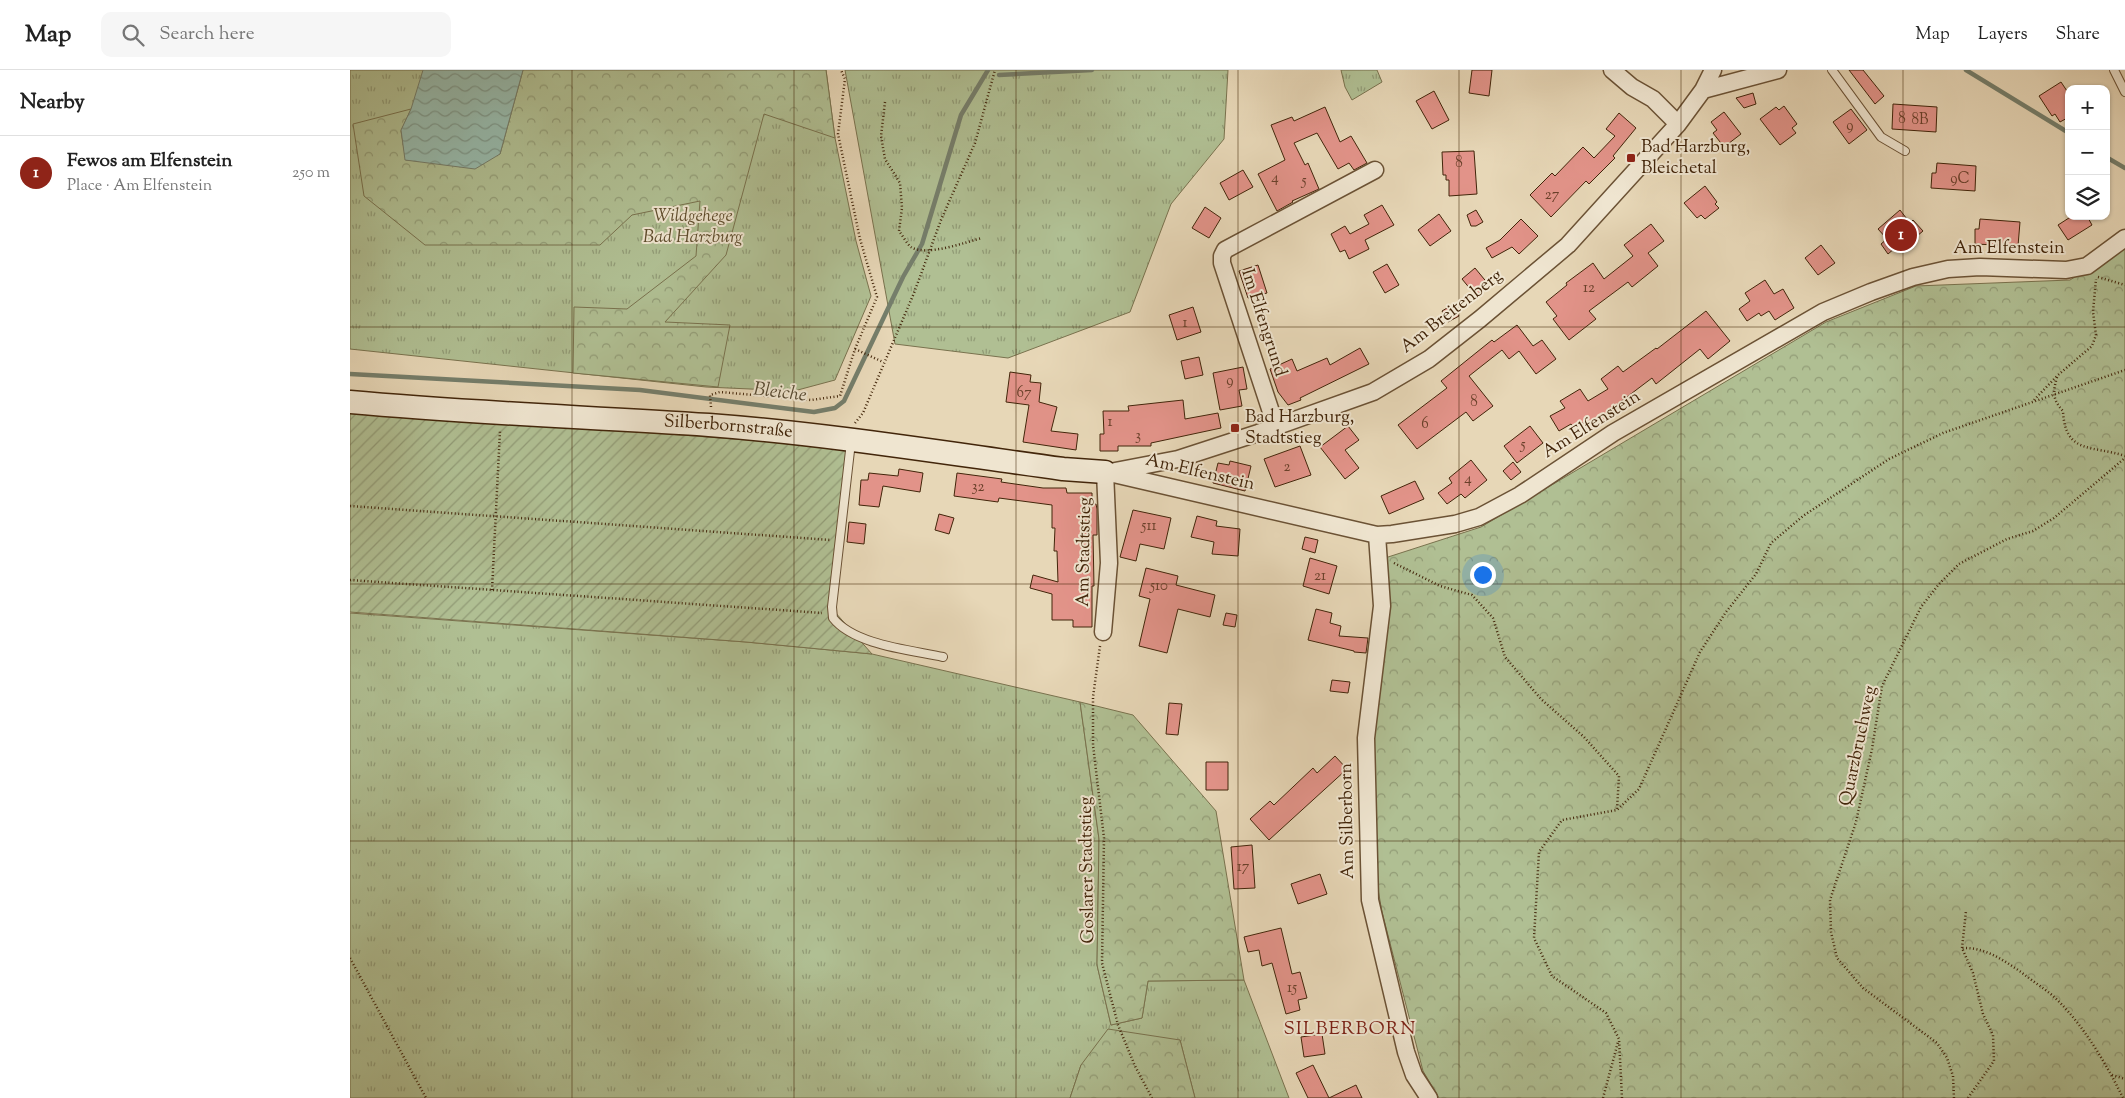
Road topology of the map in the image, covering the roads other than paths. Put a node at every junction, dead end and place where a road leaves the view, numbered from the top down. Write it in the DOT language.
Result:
graph roads {
  1 [pos="1612,70"];
  2 [pos="1713,70"];
  3 [pos="1778,70"];
  4 [pos="1832,70"];
  5 [pos="2114,70"];
  6 [pos="1703,90"];
  7 [pos="2125,92"];
  8 [pos="1678,124"];
  9 [pos="1905,152"];
  10 [pos="1375,170"];
  11 [pos="2125,238"];
  12 [pos="350,402"];
  13 [pos="1276,427"];
  14 [pos="852,440"];
  15 [pos="1105,472"];
  16 [pos="1377,535"];
  17 [pos="1103,632"];
  18 [pos="943,657"];
  19 [pos="1429,1098"];
  1 -- 8 [label="street"];
  2 -- 6 [label="street, Am Breitenberg"];
  3 -- 6 [label="street"];
  4 -- 9 [label="lane"];
  5 -- 7 [label="lane"];
  6 -- 8 [label="street, Am Breitenberg"];
  8 -- 13 [label="street, Am Breitenberg"];
  10 -- 13 [label="street, Im Elfengrund"];
  11 -- 16 [label="street, Am Elfenstein"];
  12 -- 14 [label="street, Silberbornstraße"];
  13 -- 15 [label="street, Am Breitenberg"];
  14 -- 15 [label="street, Silberbornstraße"];
  14 -- 18 [label="lane"];
  15 -- 16 [label="street, Am Elfenstein"];
  15 -- 17 [label="street, Am Stadtstieg"];
  16 -- 19 [label="street, Am Silberborn"];
}
